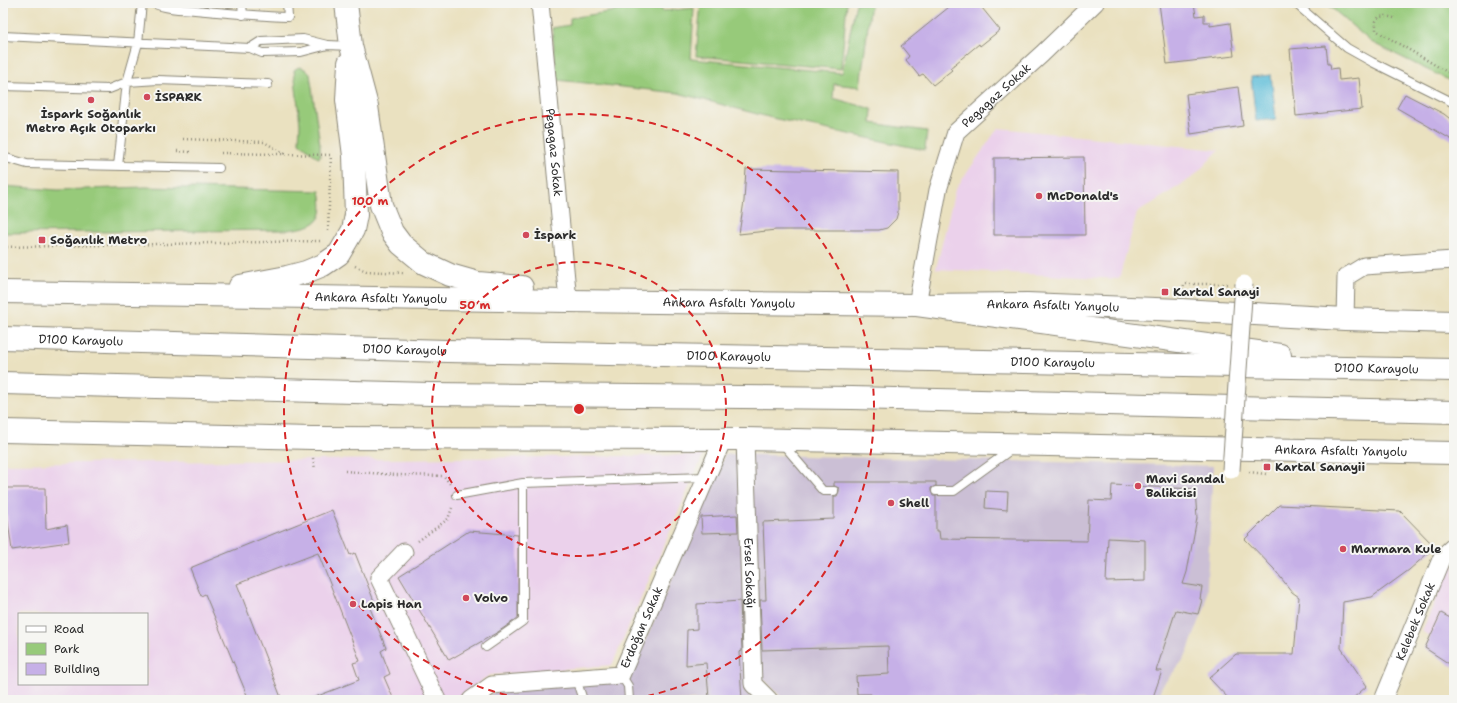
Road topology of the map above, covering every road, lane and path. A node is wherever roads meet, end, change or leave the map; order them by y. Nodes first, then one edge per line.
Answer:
1 (142, 3) edge
2 (153, 3) edge
3 (242, 3) edge
4 (287, 3) edge
5 (346, 3) edge
6 (540, 3) edge
7 (1095, 3) edge
8 (1295, 3) edge
9 (195, 7) edge
10 (243, 15) junction
11 (1394, 18) dead end
12 (3, 36) edge
13 (138, 43) junction
14 (328, 45) junction
15 (350, 46) junction
16 (250, 48) junction
17 (1454, 76) edge
18 (127, 82) junction
19 (268, 84) dead end
20 (3, 86) edge
21 (1454, 103) edge
22 (183, 139) dead end
23 (259, 155) dead end
24 (286, 155) junction
25 (331, 155) junction
26 (354, 156) junction
27 (3, 157) edge
28 (118, 166) junction
29 (219, 168) dead end
30 (328, 234) dead end
31 (3, 247) edge
32 (332, 247) junction
33 (1454, 260) edge
34 (424, 263) junction
35 (1184, 284) dead end
36 (1244, 284) joint
37 (3, 292) edge
38 (195, 294) junction
39 (568, 301) junction
40 (917, 305) junction
41 (1345, 319) junction
42 (1454, 322) edge
43 (3, 338) edge
44 (1386, 369) junction
45 (1454, 370) edge
46 (3, 384) edge
47 (1454, 412) edge
48 (3, 431) edge
49 (745, 438) junction
50 (723, 439) junction
51 (779, 439) junction
52 (1018, 444) junction
53 (1454, 453) edge
54 (1231, 470) dead end
55 (345, 471) dead end
56 (706, 477) junction
57 (523, 483) junction
58 (834, 491) dead end
59 (936, 491) dead end
60 (457, 494) junction
61 (1454, 546) edge
62 (404, 552) joint
63 (486, 647) dead end
64 (621, 675) junction
65 (576, 679) junction
66 (437, 700) edge
67 (471, 700) edge
68 (583, 700) edge
69 (629, 700) edge
70 (769, 700) edge
71 (1383, 700) edge

1 - 13 lane
2 - 9 lane
3 - 10 lane
4 - 10 lane
5 - 15 main road
6 - 39 street, Pegagaz Sokak
7 - 40 street, Pegagaz Sokak
8 - 21 lane
9 - 10 lane
11 - 17 path
12 - 13 lane
13 - 16 lane
13 - 18 lane
14 - 15 lane
14 - 16 lane
14 - 16 lane
15 - 26 main road
15 - 34 main road
18 - 19 lane
18 - 20 lane
18 - 28 lane
22 - 24 path
23 - 24 path
24 - 25 path
25 - 26 path
25 - 30 path
26 - 32 main road
27 - 28 lane
28 - 29 lane
31 - 32 path
32 - 34 path
32 - 38 main road
33 - 41 street
34 - 39 main road
35 - 36 path
36 - 54 street, bridge
37 - 38 main road, Ankara Asfaltı Yanyolu
38 - 39 main road, Ankara Asfaltı Yanyolu
39 - 40 main road, Ankara Asfaltı Yanyolu
40 - 41 main road, Ankara Asfaltı Yanyolu
40 - 44 main road
41 - 42 main road, Ankara Asfaltı Yanyolu
43 - 44 main road, D100 Karayolu
44 - 45 main road, D100 Karayolu
46 - 47 main road
48 - 50 main road, Ankara Asfaltı Yanyolu
49 - 50 main road, Ankara Asfaltı Yanyolu
49 - 51 main road, Ankara Asfaltı Yanyolu
49 - 70 street, Ersel Sokağı
50 - 56 street, Erdoğan Sokak
51 - 52 main road, Ankara Asfaltı Yanyolu
51 - 58 lane
52 - 53 main road, Ankara Asfaltı Yanyolu
52 - 59 lane
55 - 60 path
56 - 57 lane
56 - 64 street, Erdoğan Sokak
57 - 60 lane
57 - 63 lane
60 - 62 path
61 - 71 street, Kelebek Sokak
62 - 66 street
64 - 65 street, Erdoğan Sokak
64 - 69 lane
65 - 67 street, Erdoğan Sokak
65 - 68 lane

